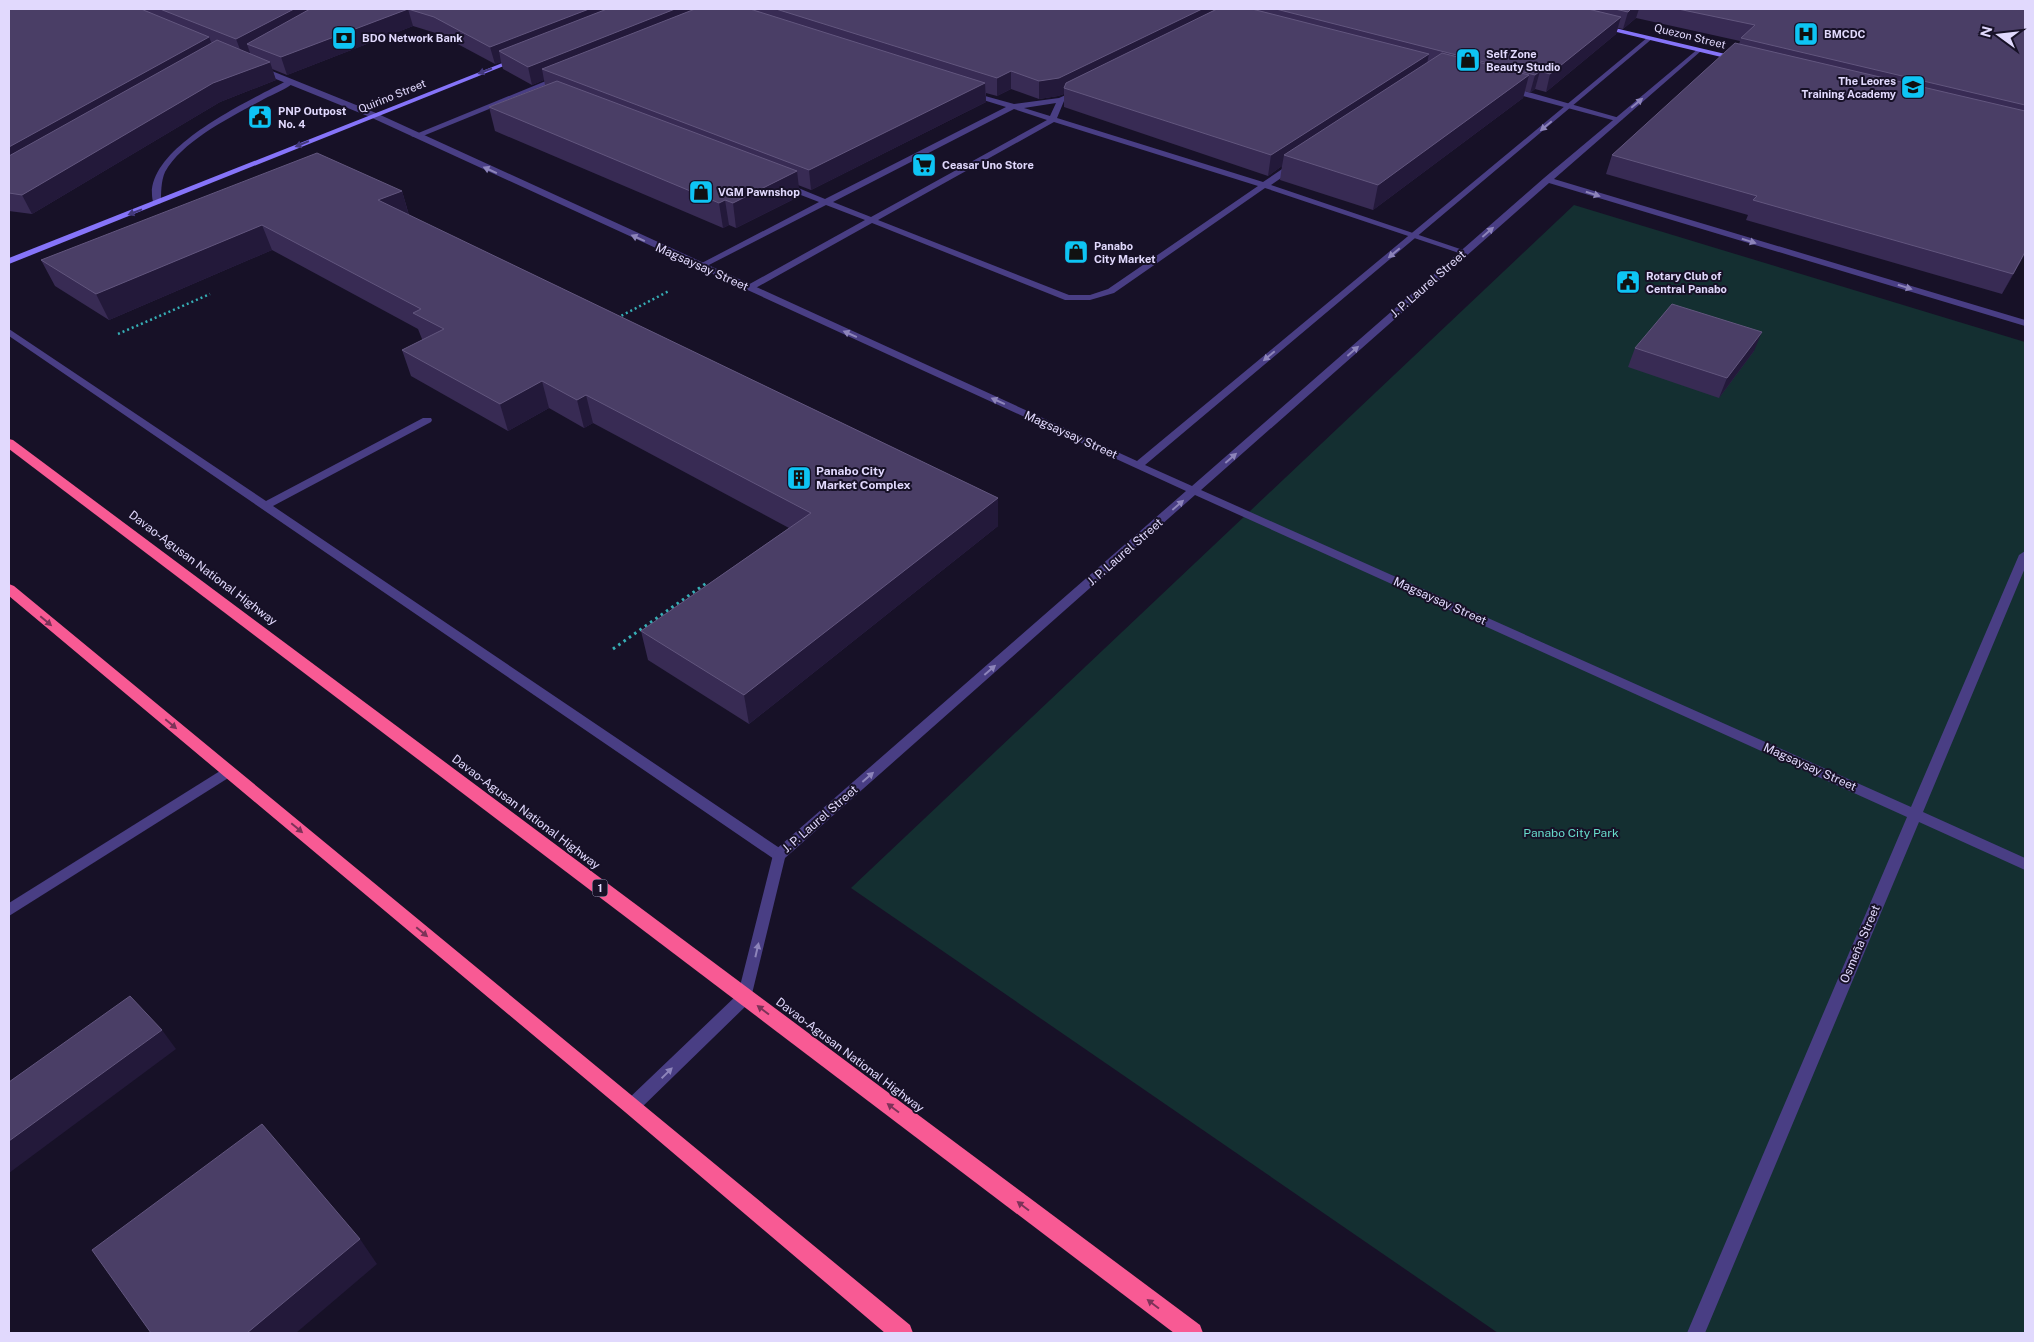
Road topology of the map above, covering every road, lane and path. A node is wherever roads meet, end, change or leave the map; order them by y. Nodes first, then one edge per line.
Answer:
1 (1592, 24) edge
2 (1650, 38) junction
3 (1700, 50) junction
4 (527, 55) edge
5 (1747, 62) edge
6 (251, 66) edge
7 (570, 74) edge
8 (291, 82) junction
9 (1087, 87) edge
10 (534, 88) junction
11 (1502, 88) edge
12 (543, 92) edge
13 (965, 92) edge
14 (1061, 100) junction
15 (1570, 105) junction
16 (1012, 107) junction
17 (373, 115) junction
18 (1619, 118) junction
19 (1052, 120) junction
20 (414, 136) junction
21 (1304, 158) edge
22 (772, 180) edge
23 (1547, 180) junction
24 (1263, 185) junction
25 (827, 202) junction
26 (157, 203) junction
27 (872, 219) junction
28 (1415, 236) junction
29 (1465, 252) junction
30 (9, 261) edge
31 (704, 268) junction
32 (749, 288) junction
33 (210, 294) dead end
34 (614, 320) edge
35 (2025, 323) edge
36 (9, 332) edge
37 (118, 334) dead end
38 (428, 420) dead end
39 (9, 443) edge
40 (1138, 465) junction
41 (1194, 491) junction
42 (265, 506) junction
43 (2025, 555) edge
44 (708, 582) edge
45 (9, 590) edge
46 (613, 648) dead end
47 (228, 771) junction
48 (1915, 814) junction
49 (779, 855) junction
50 (2025, 864) edge
51 (9, 910) edge
52 (746, 997) junction
53 (632, 1106) junction
54 (902, 1333) edge
55 (1192, 1333) edge
56 (1696, 1333) edge

1 - 2 street, Quezon Street
2 - 3 street, Quezon Street
2 - 15 street
3 - 5 street, Quezon Street
18 -> 3 street, J. P. Laurel Street
4 -> 17 street, Quirino Street
6 - 8 street, Magsaysay Street
7 - 10 street
8 - 17 street, Magsaysay Street
8 - 26 street
9 - 14 street
10 - 12 street
10 - 20 street
11 - 15 street
13 - 16 street
14 - 16 street
14 - 19 street
15 - 18 street
15 -> 28 street
16 - 19 street
16 - 25 street
17 - 20 street, Magsaysay Street
17 -> 26 street, Quirino Street
18 - 23 street, J. P. Laurel Street
19 - 24 street
19 - 27 street
31 -> 20 street, Magsaysay Street
21 - 24 street
22 - 25 street
29 -> 23 street, J. P. Laurel Street
23 -> 35 street
24 - 27 street
24 - 28 street
25 - 27 street
25 - 31 street
26 -> 30 street, Quirino Street
27 - 32 street
28 - 29 street
28 -> 40 street
41 -> 29 street, J. P. Laurel Street
31 - 32 street, Magsaysay Street
31 - 34 path
40 -> 32 street, Magsaysay Street
33 - 37 path
36 - 42 street
38 - 42 street
39 - 52 highway, Davao-Agusan National Highway / 1
40 - 41 street, Magsaysay Street
41 - 48 street, Magsaysay Street
49 -> 41 street, J. P. Laurel Street
42 - 49 street
43 - 48 street, Osmeña Street
44 - 46 path
45 -> 47 highway
47 - 51 street
47 -> 53 highway
48 - 50 street, Magsaysay Street
48 - 56 street, Osmeña Street
52 -> 49 street, J. P. Laurel Street
53 -> 52 street
55 -> 52 highway, Davao-Agusan National Highway / 1
53 - 54 highway

